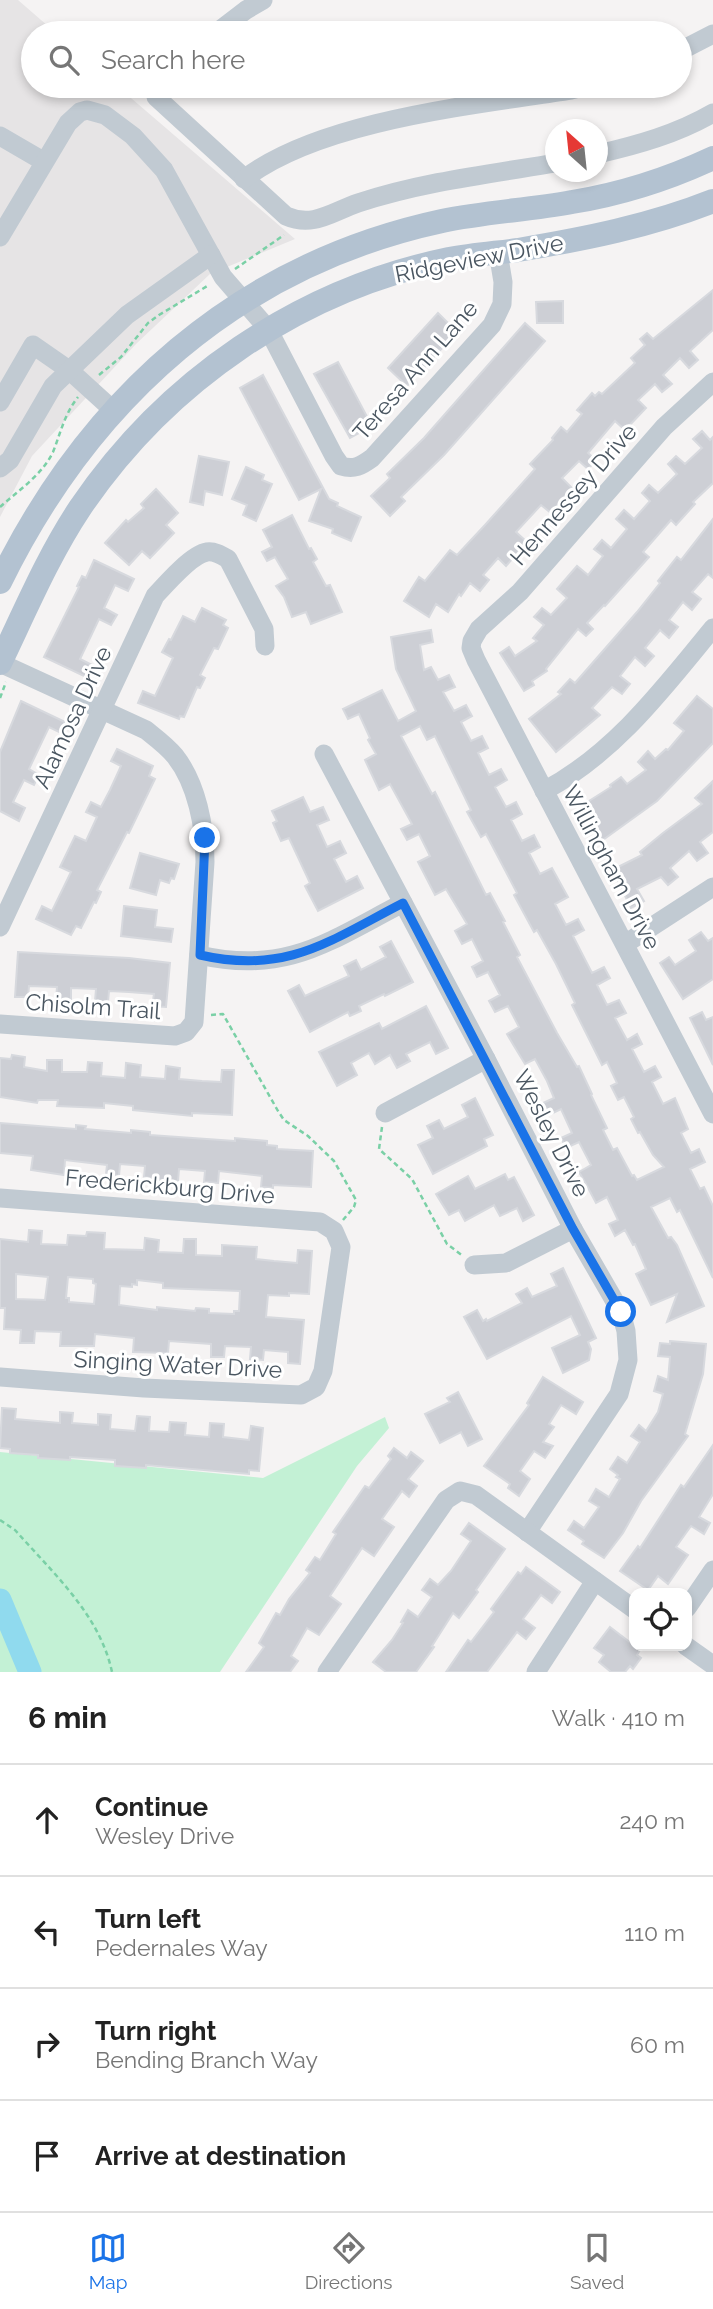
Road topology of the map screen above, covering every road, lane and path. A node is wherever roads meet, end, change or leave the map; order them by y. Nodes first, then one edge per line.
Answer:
1 (262, 0) edge
2 (232, 21) edge
3 (713, 34) edge
4 (692, 45) edge
5 (157, 98) edge
6 (524, 98) edge
7 (713, 113) edge
8 (0, 136) edge
9 (608, 152) edge
10 (713, 158) edge
11 (43, 161) junction
12 (545, 165) edge
13 (244, 180) junction
14 (713, 201) edge
15 (284, 235) dead end
16 (0, 237) edge
17 (498, 252) junction
18 (211, 255) junction
19 (233, 270) dead end
20 (212, 283) dead end
21 (243, 302) junction
22 (268, 329) junction
23 (69, 370) junction
24 (98, 377) dead end
25 (713, 382) edge
26 (82, 392) dead end
27 (0, 402) edge
28 (113, 410) junction
29 (0, 468) edge
30 (0, 507) edge
31 (0, 582) edge
32 (713, 628) edge
33 (472, 641) joint
34 (265, 646) dead end
35 (2, 668) edge
36 (0, 698) edge
37 (103, 711) junction
38 (324, 754) dead end
39 (544, 791) junction
40 (713, 887) edge
41 (403, 903) junction
42 (0, 927) edge
43 (625, 944) junction
44 (200, 955) junction
45 (194, 1018) junction
46 (0, 1024) edge
47 (486, 1059) junction
48 (710, 1101) edge
49 (385, 1113) joint
50 (0, 1198) edge
51 (340, 1229) junction
52 (573, 1229) junction
53 (474, 1265) joint
54 (0, 1377) edge
55 (0, 1520) edge
56 (527, 1532) junction
57 (713, 1570) edge
58 (595, 1581) junction
59 (692, 1601) edge
60 (629, 1605) edge
61 (692, 1650) edge
62 (713, 1665) edge
63 (112, 1672) edge
64 (327, 1672) edge
65 (536, 1672) edge

1 - 2 street
3 - 4 street
5 - 13 street
6 - 13 street
7 - 9 street
8 - 11 street
10 - 21 main road, Ridgeview Drive
11 - 16 street
11 - 18 street
12 - 13 street
14 - 17 main road, Ridgeview Drive
15 - 19 path
17 - 22 main road, Ridgeview Drive
17 - 22 street, Teresa Ann Lane
18 - 21 street
18 - 23 street
20 - 24 path
21 - 22 street
21 - 28 main road, Ridgeview Drive
22 - 35 main road, Ridgeview Drive
23 - 27 street
23 - 28 street
23 - 29 street
25 - 33 street, Hennessey Drive
26 - 30 path
28 - 31 main road, Ridgeview Drive
32 - 39 street
33 - 39 street, Willingham Drive
34 - 37 street, Alamosa Drive
35 - 36 path
35 - 37 street, Chisolm Trail
37 - 42 street, Alamosa Drive
37 - 44 street, Chisolm Trail
38 - 41 street, Wesley Drive
39 - 43 street, Willingham Drive
40 - 43 street
41 - 44 street
41 - 47 street, Wesley Drive
43 - 48 street, Willingham Drive
44 - 45 street, Chisolm Trail
45 - 46 street, Chisolm Trail
45 - 51 path
47 - 49 street
47 - 52 street, Wesley Drive
49 - 53 path
50 - 51 street, Frederickburg Drive
51 - 54 street, Singing Water Drive
52 - 53 street
52 - 56 street, Wesley Drive
55 - 63 path
56 - 58 street
56 - 64 street
57 - 59 street
58 - 60 street
58 - 65 street
61 - 62 street

